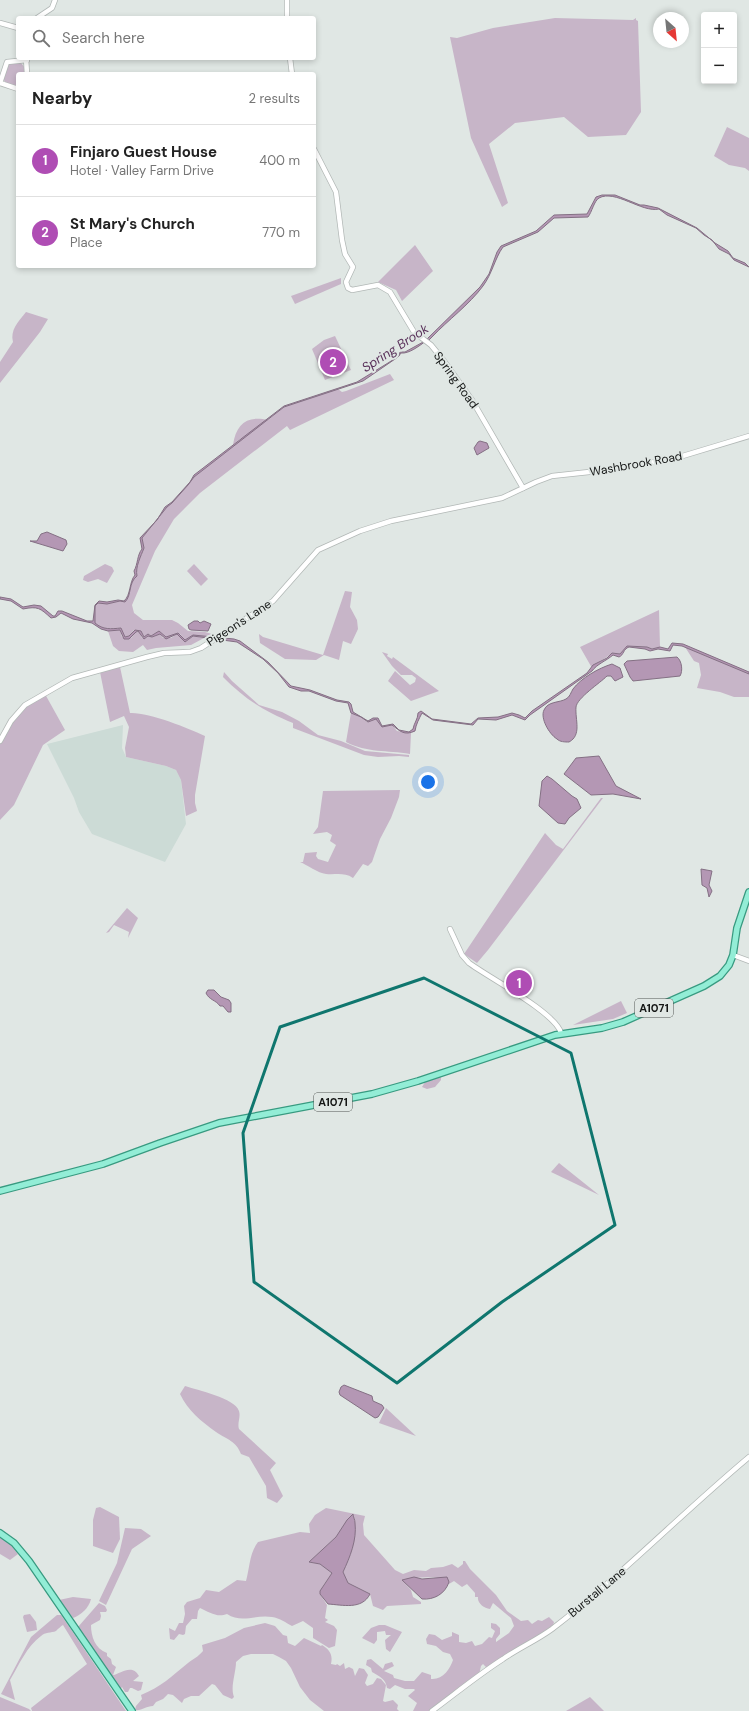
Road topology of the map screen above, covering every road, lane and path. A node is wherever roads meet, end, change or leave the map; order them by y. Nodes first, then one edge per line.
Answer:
1 (56, 0) edge
2 (287, 0) edge
3 (40, 16) edge
4 (287, 16) edge
5 (0, 23) edge
6 (16, 27) edge
7 (18, 60) edge
8 (27, 60) edge
9 (290, 60) edge
10 (27, 72) edge
11 (292, 72) edge
12 (0, 83) edge
13 (16, 87) edge
14 (316, 153) edge
15 (749, 436) edge
16 (523, 488) junction
17 (0, 740) edge
18 (749, 892) edge
19 (450, 929) dead end
20 (733, 955) junction
21 (749, 961) edge
22 (561, 1033) junction
23 (0, 1191) edge
24 (749, 1457) edge
25 (0, 1533) edge
26 (132, 1711) edge
27 (432, 1711) edge

1 - 3 street
2 - 4 street
5 - 6 street
7 - 12 street
8 - 10 street
9 - 11 street
12 - 13 street
14 - 16 street, Spring Road
15 - 16 street, Washbrook Road
16 - 17 street, Pigeon's Lane
18 - 20 main road, A1071
19 - 22 street
20 - 21 street
20 - 22 main road, A1071
22 - 23 main road, A1071
24 - 27 street, Burstall Lane
25 - 26 main road

